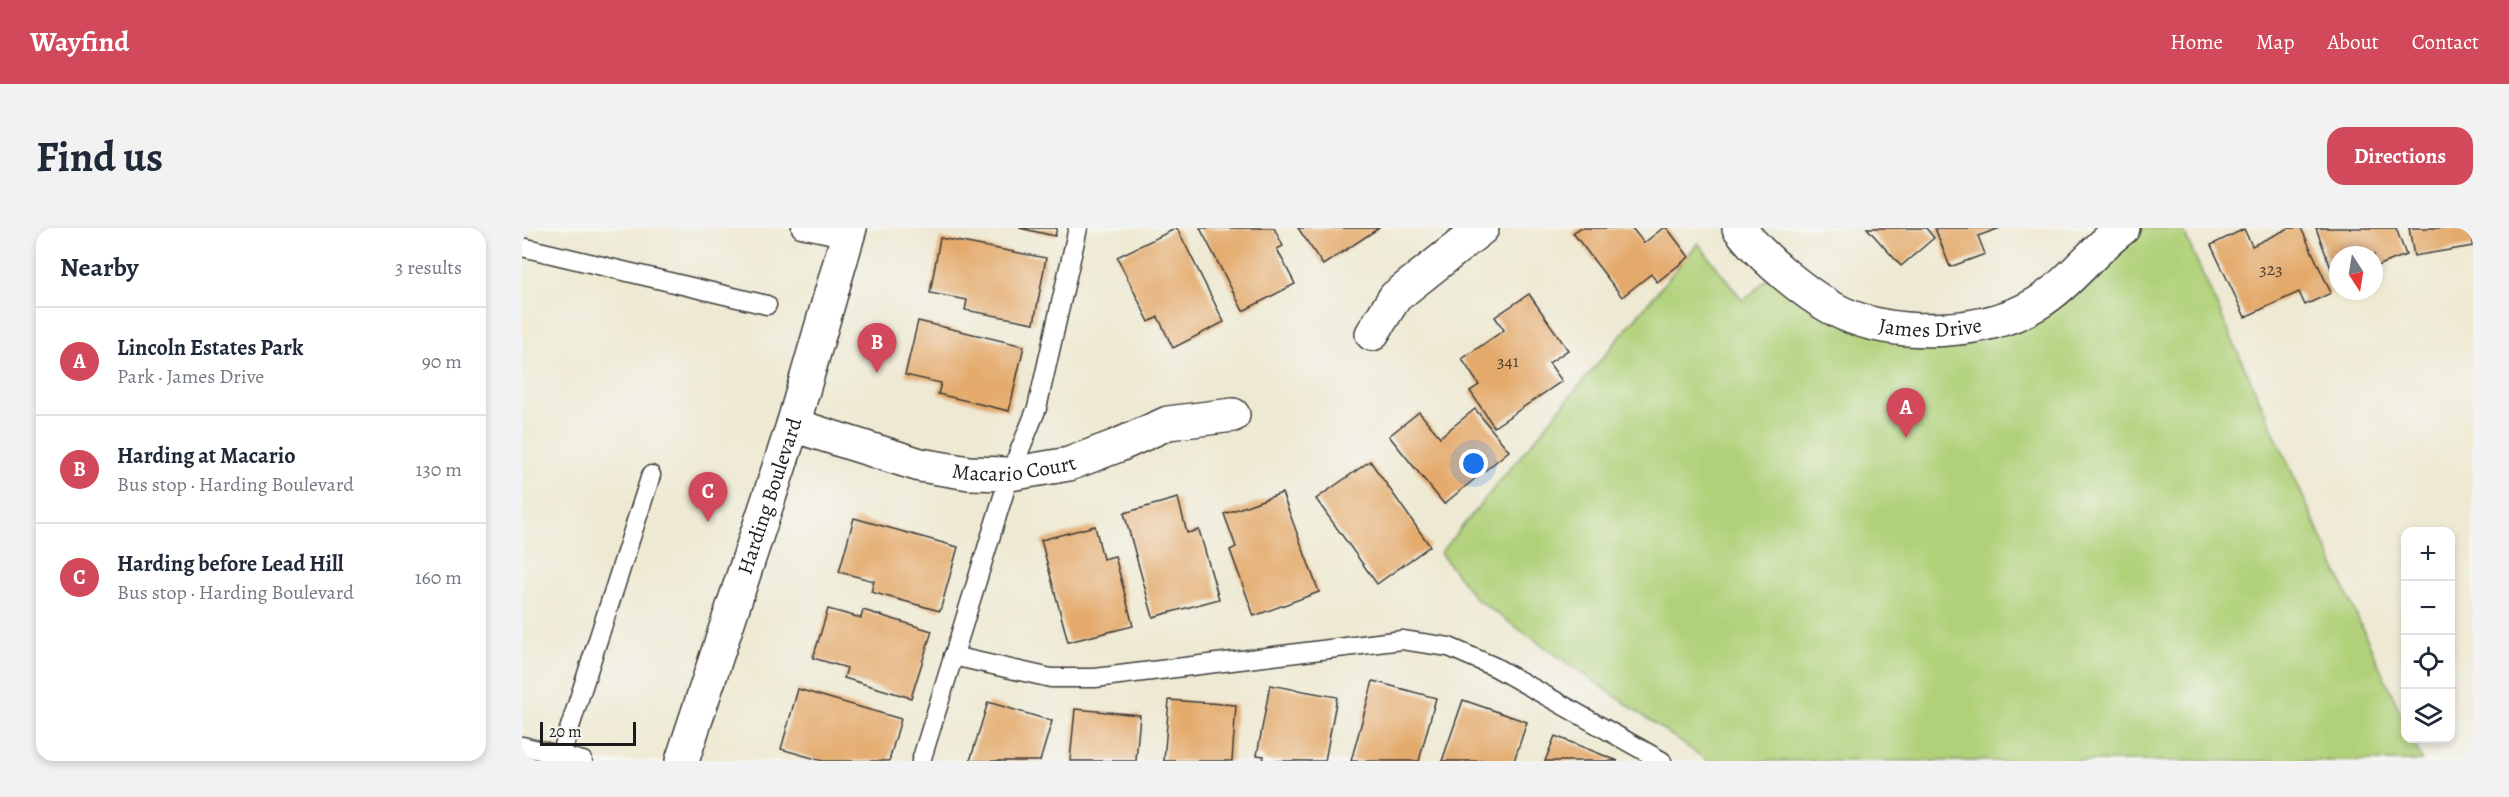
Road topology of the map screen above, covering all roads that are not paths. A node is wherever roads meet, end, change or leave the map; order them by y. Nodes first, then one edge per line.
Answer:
1 (801, 228) edge
2 (1078, 228) edge
3 (1482, 228) edge
4 (1739, 228) edge
5 (2123, 228) edge
6 (849, 233) edge
7 (522, 247) edge
8 (767, 305) dead end
9 (1372, 334) dead end
10 (1233, 415) dead end
11 (793, 425) junction
12 (651, 474) dead end
13 (1010, 474) junction
14 (953, 656) junction
15 (522, 746) edge
16 (560, 758) edge
17 (582, 761) edge
18 (682, 761) edge
19 (921, 761) edge
20 (1662, 761) edge

1 - 6 lane
2 - 13 lane
3 - 9 street
4 - 5 street, James Drive
6 - 11 street, Harding Boulevard
7 - 8 lane
10 - 13 street, Macario Court
11 - 13 street, Macario Court
11 - 18 street, Harding Boulevard
12 - 16 lane
13 - 14 lane
14 - 19 lane
14 - 20 lane
15 - 16 lane
16 - 17 lane

